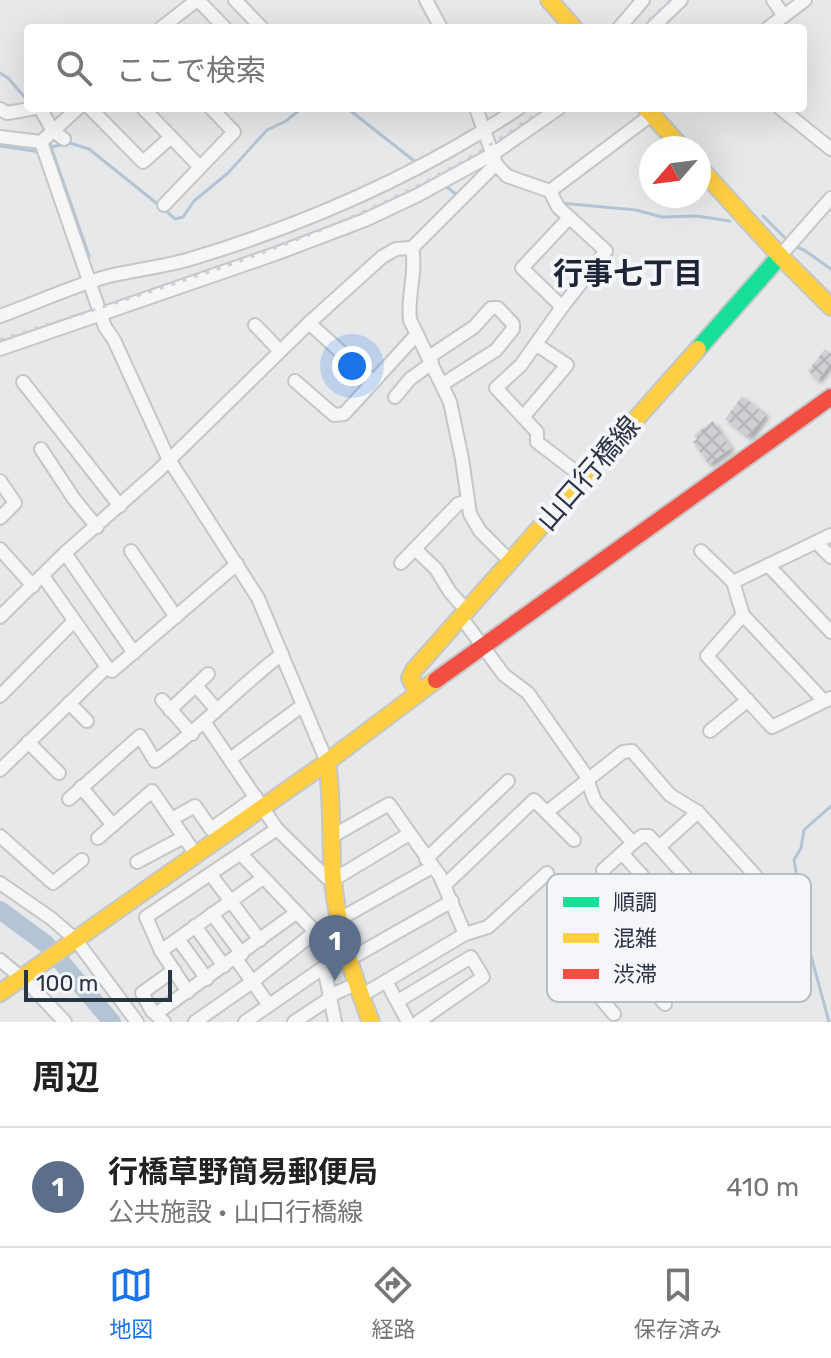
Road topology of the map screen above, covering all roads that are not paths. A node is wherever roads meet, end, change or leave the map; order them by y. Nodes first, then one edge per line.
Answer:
1 (198, 0) edge
2 (235, 0) edge
3 (426, 0) edge
4 (549, 0) edge
5 (643, 0) edge
6 (681, 0) edge
7 (773, 0) edge
8 (805, 0) edge
9 (784, 16) junction
10 (166, 24) edge
11 (221, 24) edge
12 (258, 24) edge
13 (439, 24) edge
14 (570, 24) edge
15 (622, 24) edge
16 (656, 24) edge
17 (773, 24) edge
18 (0, 109) edge
19 (24, 110) edge
20 (41, 112) edge
21 (74, 112) edge
22 (94, 112) edge
23 (147, 112) edge
24 (215, 112) edge
25 (477, 112) edge
26 (513, 112) edge
27 (554, 112) edge
28 (649, 112) edge
29 (654, 112) edge
30 (785, 112) edge
31 (53, 131) junction
32 (484, 132) junction
33 (673, 136) edge
34 (0, 137) edge
35 (171, 137) junction
36 (64, 139) dead end
37 (41, 142) junction
38 (831, 149) edge
39 (495, 159) junction
40 (199, 166) junction
41 (711, 180) edge
42 (550, 191) junction
43 (831, 198) edge
44 (164, 205) dead end
45 (569, 218) junction
46 (412, 248) junction
47 (780, 256) junction
48 (89, 284) junction
49 (562, 307) junction
50 (831, 307) edge
51 (100, 315) junction
52 (0, 316) edge
53 (309, 323) junction
54 (255, 325) dead end
55 (417, 334) junction
56 (537, 345) junction
57 (0, 349) edge
58 (280, 351) junction
59 (430, 360) junction
60 (295, 381) dead end
61 (373, 381) junction
62 (23, 382) dead end
63 (443, 384) junction
64 (395, 397) dead end
65 (831, 397) edge
66 (523, 417) junction
67 (41, 449) dead end
68 (168, 458) junction
69 (584, 478) junction
70 (0, 481) edge
71 (467, 501) junction
72 (120, 506) junction
73 (0, 518) edge
74 (97, 527) junction
75 (831, 535) edge
76 (816, 542) junction
77 (0, 549) edge
78 (416, 550) junction
79 (131, 551) dead end
80 (701, 551) dead end
81 (65, 553) junction
82 (831, 557) edge
83 (510, 561) junction
84 (401, 563) dead end
85 (237, 564) junction
86 (768, 565) junction
87 (43, 576) junction
88 (733, 582) junction
89 (33, 586) junction
90 (464, 614) junction
91 (743, 615) junction
92 (0, 617) edge
93 (176, 617) junction
94 (74, 621) junction
95 (831, 632) edge
96 (483, 647) junction
97 (134, 653) junction
98 (282, 654) junction
99 (112, 671) dead end
100 (208, 674) dead end
101 (197, 687) junction
102 (418, 693) junction
103 (0, 696) edge
104 (827, 699) edge
105 (748, 700) junction
106 (69, 703) junction
107 (303, 705) junction
108 (216, 709) junction
109 (87, 721) dead end
110 (205, 723) junction
111 (710, 731) dead end
112 (192, 734) junction
113 (28, 742) junction
114 (230, 759) junction
115 (327, 762) junction
116 (0, 770) edge
117 (59, 773) dead end
118 (588, 780) junction
119 (508, 781) dead end
120 (81, 787) junction
121 (69, 799) dead end
122 (259, 802) junction
123 (552, 808) dead end
124 (698, 812) junction
125 (172, 819) junction
126 (113, 825) junction
127 (277, 829) junction
128 (409, 834) junction
129 (0, 836) edge
130 (331, 837) junction
131 (98, 838) dead end
132 (574, 840) dead end
133 (633, 843) junction
134 (659, 847) junction
135 (622, 853) junction
136 (241, 854) junction
137 (82, 860) dead end
138 (137, 862) dead end
139 (429, 863) junction
140 (603, 870) dead end
141 (547, 873) dead end
142 (641, 874) edge
143 (683, 874) edge
144 (754, 874) edge
145 (211, 875) junction
146 (263, 878) junction
147 (333, 880) junction
148 (0, 883) edge
149 (445, 885) junction
150 (231, 900) junction
151 (452, 901) junction
152 (296, 913) junction
153 (212, 914) junction
154 (195, 926) junction
155 (340, 928) junction
156 (315, 932) junction
157 (465, 934) junction
158 (178, 939) junction
159 (260, 940) junction
160 (73, 942) junction
161 (161, 951) junction
162 (234, 959) junction
163 (0, 960) edge
164 (348, 960) junction
165 (174, 970) junction
166 (22, 976) junction
167 (207, 979) junction
168 (386, 981) junction
169 (252, 982) junction
170 (358, 990) junction
171 (188, 992) junction
172 (0, 993) edge
173 (329, 998) junction
174 (398, 1001) junction
175 (604, 1002) edge
176 (269, 1005) junction
177 (614, 1014) dead end
178 (161, 1018) edge
179 (65, 1022) edge
180 (137, 1022) edge
181 (195, 1022) edge
182 (245, 1022) edge
183 (294, 1022) edge
184 (335, 1022) edge
185 (371, 1022) edge
186 (408, 1022) edge
187 (418, 1022) edge

1 - 10 street
1 - 11 street
2 - 12 street
3 - 13 street
4 - 14 main road
5 - 15 street
6 - 16 street
7 - 9 street
8 - 9 street
9 - 17 street
18 - 19 street
20 - 31 street
21 - 31 street
22 - 35 street
23 - 35 street
24 - 40 street
25 - 32 street
26 - 32 street
27 - 39 street
28 - 42 street
29 - 33 main road
30 - 38 street
31 - 36 street
31 - 37 street
32 - 39 street
32 - 48 street
34 - 37 street
35 - 40 street
37 - 48 street
39 - 42 street
39 - 46 street
39 - 51 street
40 - 44 street
41 - 47 main road
42 - 45 street
43 - 47 street
45 - 49 street
45 - 49 street
46 - 53 street
46 - 55 street
47 - 50 main road
47 - 69 main road, 山口行橋線
48 - 51 street
48 - 52 street
49 - 56 street
51 - 57 street
51 - 68 street
53 - 58 street
53 - 61 street
54 - 58 street
55 - 59 street
55 - 61 street
56 - 66 street
56 - 66 street
58 - 68 street
59 - 63 street
59 - 63 street
59 - 64 street
60 - 61 street
62 - 72 street
63 - 71 street
65 - 96 main road
66 - 69 street
67 - 74 street
68 - 72 street
68 - 85 street
69 - 83 main road, 山口行橋線
70 - 73 street
71 - 78 street
71 - 83 street
72 - 74 street
74 - 81 street
75 - 76 street
76 - 82 street
76 - 86 street
77 - 89 street
78 - 84 street
78 - 90 street
79 - 93 street
80 - 88 street
81 - 87 street
81 - 97 street
83 - 90 main road, 山口行橋線
85 - 93 street
85 - 98 street
86 - 88 street
86 - 95 street
87 - 89 street
87 - 94 street
88 - 91 street
89 - 92 street
90 - 96 street
90 - 102 main road, 山口行橋線
91 - 104 street
91 - 105 street
93 - 97 street
94 - 103 street
94 - 106 street
96 - 102 main road
96 - 118 street
97 - 99 street
98 - 107 street
98 - 108 street
100 - 101 street
101 - 108 street
101 - 112 street
102 - 115 main road
104 - 105 street
105 - 111 street
106 - 109 street
106 - 113 street
107 - 114 street
107 - 115 street
108 - 110 street
110 - 112 street
110 - 114 street
112 - 120 street
113 - 116 street
113 - 117 street
114 - 122 street
115 - 122 main road
115 - 130 main road
118 - 123 street
118 - 124 street
118 - 133 street
119 - 139 street
120 - 121 street
120 - 126 street
122 - 125 street
122 - 127 street
122 - 160 main road
124 - 134 street
124 - 144 street
125 - 126 street
125 - 138 street
126 - 131 street
127 - 136 street
127 - 147 street
128 - 130 street
128 - 139 street
128 - 147 street
129 - 137 street
130 - 147 main road
132 - 149 street
133 - 134 street
133 - 135 street
134 - 143 street
135 - 140 street
135 - 142 street
136 - 145 street
136 - 146 street
139 - 149 street
139 - 155 street
141 - 157 street
145 - 150 street
145 - 161 street
146 - 150 street
146 - 152 street
147 - 155 main road
148 - 160 street
149 - 151 street
150 - 153 street
150 - 159 street
151 - 157 street
151 - 164 street
152 - 156 street
152 - 159 street
153 - 154 street
153 - 162 street
154 - 158 street
154 - 162 street
155 - 156 street
155 - 164 main road
156 - 169 street
157 - 168 street
158 - 161 street
158 - 167 street
159 - 162 street
160 - 166 main road
160 - 180 street
161 - 165 street
162 - 167 street
162 - 169 street
163 - 166 street
164 - 170 main road
165 - 171 street
165 - 178 street
166 - 172 main road
166 - 179 street
167 - 171 street
168 - 170 street
168 - 174 street
169 - 176 street
169 - 181 street
170 - 173 street
170 - 185 main road
171 - 178 street
173 - 176 street
173 - 183 street
173 - 184 street
174 - 186 street
174 - 187 street
175 - 177 street
176 - 182 street

